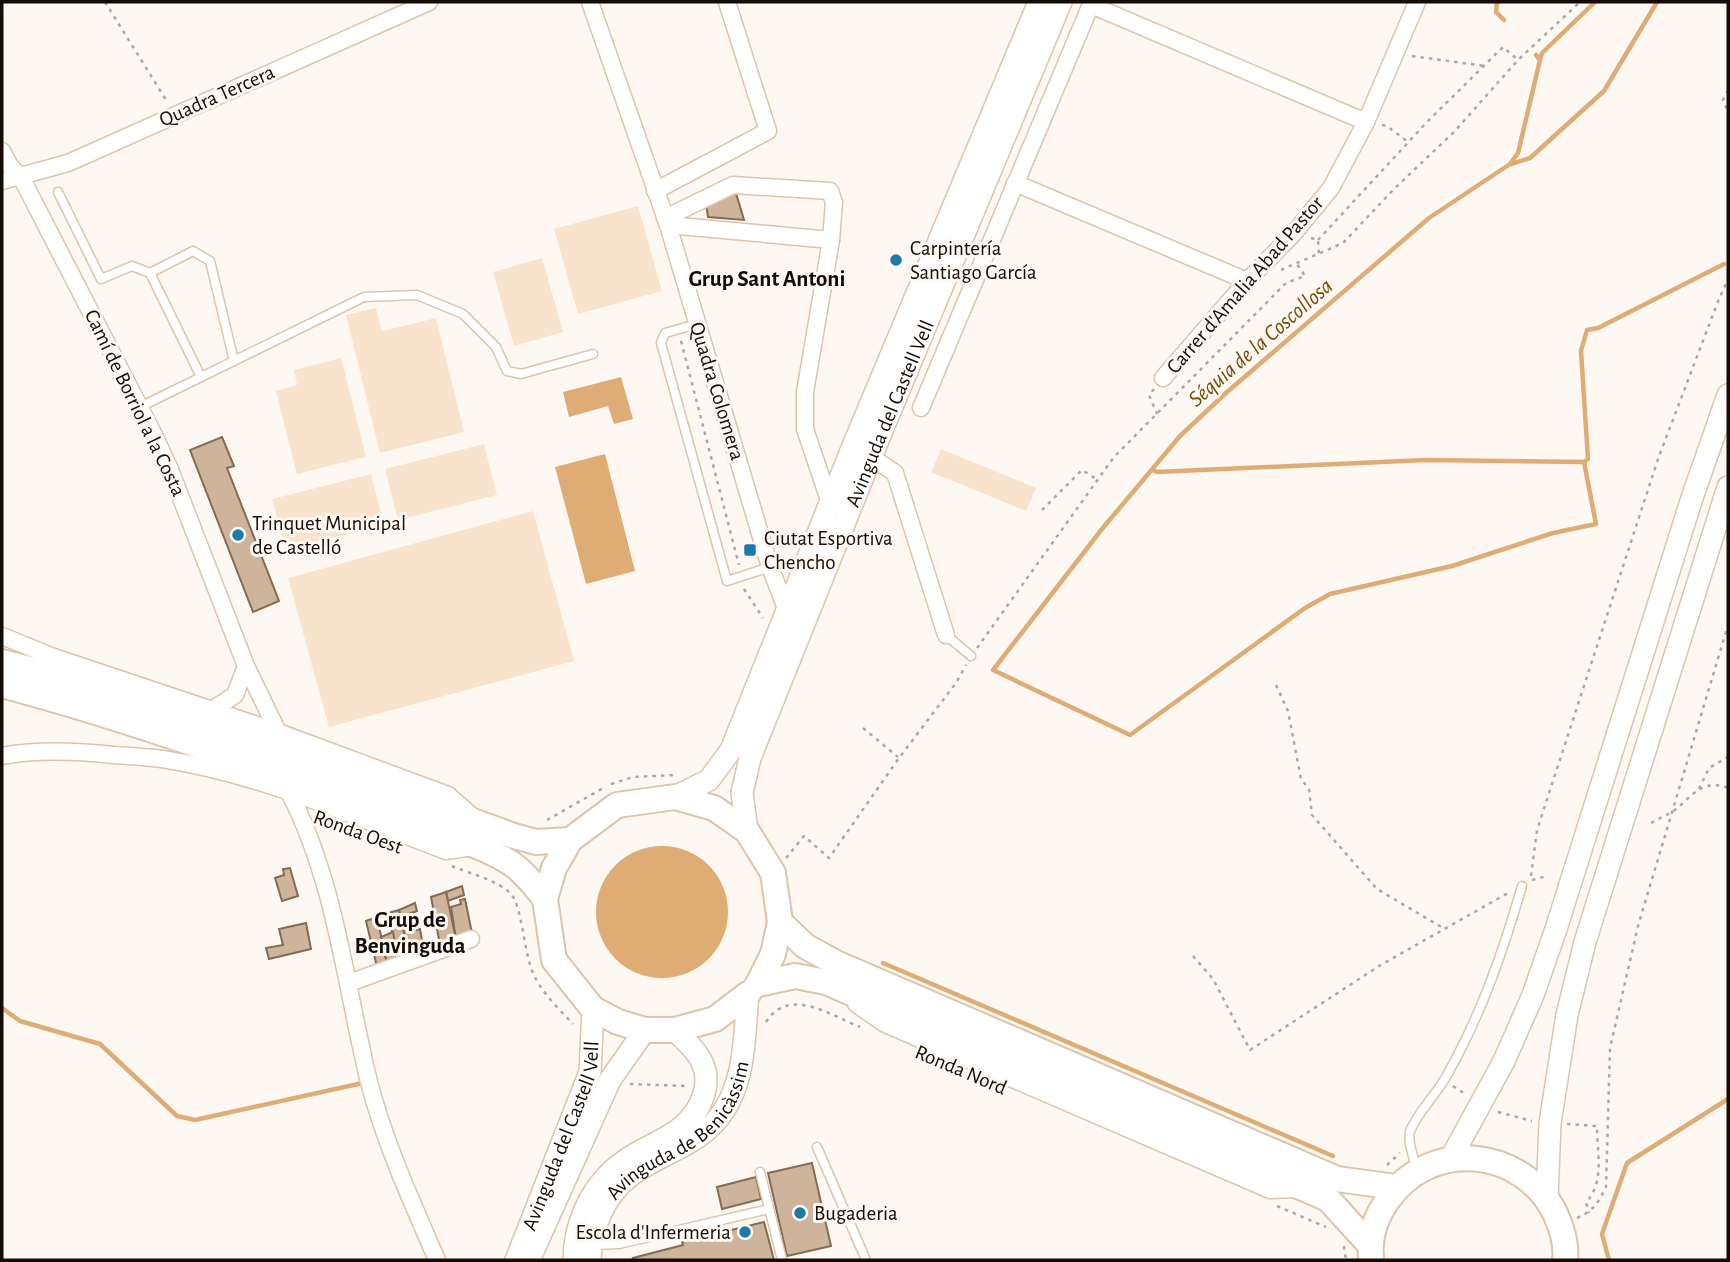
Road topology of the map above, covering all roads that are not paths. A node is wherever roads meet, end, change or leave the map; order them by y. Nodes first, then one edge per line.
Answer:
1 (429, 2) edge
2 (727, 2) edge
3 (1039, 2) edge
4 (1061, 2) edge
5 (1417, 2) edge
6 (1091, 3) edge
7 (589, 5) edge
8 (1366, 122) junction
9 (2, 151) edge
10 (21, 177) junction
11 (2, 181) edge
12 (1016, 183) junction
13 (656, 191) junction
14 (58, 192) dead end
15 (666, 221) junction
16 (831, 240) junction
17 (150, 273) junction
18 (1247, 281) junction
19 (695, 325) junction
20 (917, 346) junction
21 (593, 354) dead end
22 (942, 357) junction
23 (234, 360) junction
24 (201, 377) junction
25 (1163, 378) road end
26 (1728, 395) edge
27 (140, 407) junction
28 (921, 408) dead end
29 (871, 457) junction
30 (1728, 487) edge
31 (830, 503) junction
32 (770, 567) junction
33 (787, 611) junction
34 (946, 635) joint
35 (2, 636) edge
36 (971, 656) road end
37 (2, 662) edge
38 (246, 666) junction
39 (2, 685) edge
40 (212, 710) junction
41 (278, 732) junction
42 (2, 756) edge
43 (680, 786) junction
44 (289, 792) junction
45 (323, 804) junction
46 (307, 825) junction
47 (747, 831) junction
48 (480, 836) junction
49 (570, 841) junction
50 (1522, 886) road end
51 (545, 899) junction
52 (780, 922) junction
53 (471, 939) dead end
54 (349, 983) junction
55 (753, 989) junction
56 (593, 1009) junction
57 (645, 1030) junction
58 (675, 1030) junction
59 (817, 1147) dead end
60 (1451, 1158) junction
61 (1417, 1171) junction
62 (760, 1172) dead end
63 (1391, 1176) junction
64 (1547, 1198) junction
65 (769, 1209) junction
66 (590, 1253) edge
67 (1371, 1253) edge
68 (1568, 1258) edge
69 (438, 1260) edge
70 (516, 1260) edge
71 (529, 1260) edge
72 (574, 1260) edge
73 (782, 1260) edge
74 (866, 1260) edge

1 - 10 street, Quadra Tercera
2 - 13 street
3 - 31 main road, Avinguda del Castell Vell
4 - 20 main road, Avinguda del Castell Vell
5 - 8 street, Carrer d'Amalia Abad Pastor
6 - 8 street
6 - 12 street, Avinguda del Castell Vell
7 - 13 street, Quadra Colomera
8 - 18 street, Carrer d'Amalia Abad Pastor
9 - 10 street, Camí de Borriol a la Costa
10 - 11 street, Quadra Tercera
10 - 27 street, Camí de Borriol a la Costa
12 - 18 street
12 - 22 street, Avinguda del Castell Vell
13 - 15 street, Quadra Colomera
14 - 17 lane
15 - 16 street
15 - 16 street
15 - 19 street, Quadra Colomera
16 - 31 street
17 - 23 lane
17 - 24 lane
18 - 25 street, Carrer d'Amalia Abad Pastor
19 - 32 street, Quadra Colomera
19 - 32 lane
20 - 22 street
20 - 29 main road, Avinguda del Castell Vell
21 - 23 lane
22 - 28 street, Avinguda del Castell Vell
23 - 24 lane
24 - 27 lane
26 - 60 main road
27 - 38 street, Camí de Borriol a la Costa
29 - 34 street
29 - 47 main road, Avinguda del Castell Vell
30 - 64 main road
31 - 33 main road, Avinguda del Castell Vell
32 - 33 street, Quadra Colomera
33 - 43 main road, Avinguda del Castell Vell
34 - 36 lane
35 - 40 street, Ronda Oest
37 - 48 main road, Ronda Oest
38 - 40 street
38 - 41 street, Camí de Borriol a la Costa
39 - 48 main road, Ronda Oest
40 - 41 street, Ronda Oest
41 - 48 street, Ronda Oest
42 - 44 street, Ronda Oest
43 - 47 main road
43 - 49 main road
44 - 45 street, Ronda Oest
44 - 46 street
45 - 46 street
45 - 48 street, Ronda Oest
46 - 54 street
47 - 52 main road
48 - 49 main road, Ronda Oest
48 - 51 main road, Ronda Oest
49 - 51 main road
50 - 61 lane
51 - 56 main road
52 - 55 main road
52 - 63 main road
53 - 54 street
54 - 69 street
55 - 58 main road
55 - 66 main road, Avinguda de Benicàssim
55 - 67 main road, Ronda Nord
56 - 57 main road
56 - 70 main road, Avinguda del Castell Vell
57 - 58 main road
57 - 71 main road, Avinguda del Castell Vell
58 - 72 main road, Avinguda de Benicàssim
59 - 74 lane
60 - 61 main road
60 - 64 main road
61 - 63 main road
62 - 65 lane
63 - 67 main road
64 - 68 main road
65 - 66 lane
65 - 73 lane

